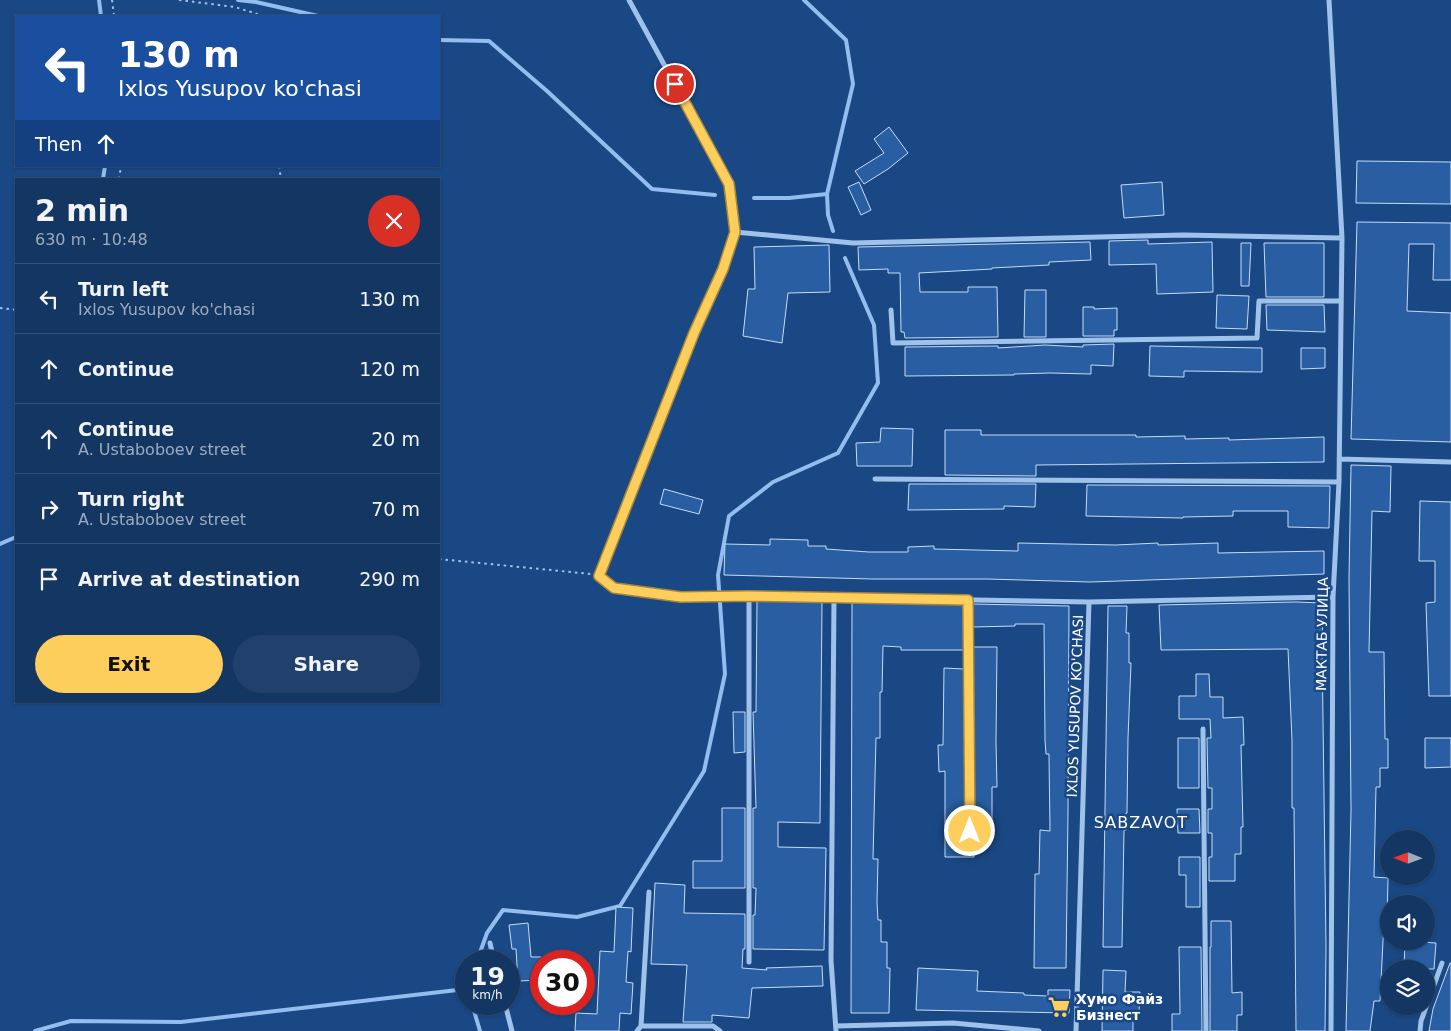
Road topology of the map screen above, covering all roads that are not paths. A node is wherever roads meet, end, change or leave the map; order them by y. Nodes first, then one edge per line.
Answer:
1 (629, 0) edge
2 (1329, 0) edge
3 (735, 232) junction
4 (1342, 238) junction
5 (1341, 301) junction
6 (891, 310) dead end
7 (1339, 459) junction
8 (1451, 462) edge
9 (875, 479) dead end
10 (1339, 482) junction
11 (749, 596) junction
12 (1333, 597) junction
13 (834, 598) junction
14 (968, 600) junction
15 (1089, 602) junction
16 (1203, 729) dead end
17 (970, 831) dead end
18 (649, 892) dead end
19 (490, 943) dead end
20 (492, 950) edge
21 (749, 962) dead end
22 (1442, 963) dead end
23 (508, 1015) edge
24 (953, 1023) junction
25 (639, 1028) edge
26 (836, 1029) edge
27 (512, 1031) edge
28 (720, 1031) edge
29 (953, 1031) edge
30 (1039, 1031) edge
31 (1076, 1031) edge
32 (1206, 1031) edge
33 (1331, 1031) edge
34 (1420, 1031) edge

1 - 3 street
2 - 4 street, МАКТАБ УЛИЦА
3 - 4 street
3 - 11 street, IXLOS YUSUPOV KO'CHASI
4 - 5 street, МАКТАБ УЛИЦА
5 - 6 street
5 - 7 street, МАКТАБ УЛИЦА
7 - 8 street
7 - 10 street, МАКТАБ УЛИЦА
9 - 10 street
10 - 12 street, МАКТАБ УЛИЦА
11 - 13 street, IXLOS YUSUPOV KO'CHASI
11 - 21 street
12 - 15 street
12 - 33 street, МАКТАБ УЛИЦА
13 - 14 street, IXLOS YUSUPOV KO'CHASI
13 - 26 street
14 - 15 street, IXLOS YUSUPOV KO'CHASI
14 - 17 street
15 - 31 street, IXLOS YUSUPOV KO'CHASI
16 - 32 street
18 - 25 street
19 - 20 street
22 - 34 street
23 - 27 street
24 - 26 street
24 - 29 street
24 - 30 street
25 - 28 street

